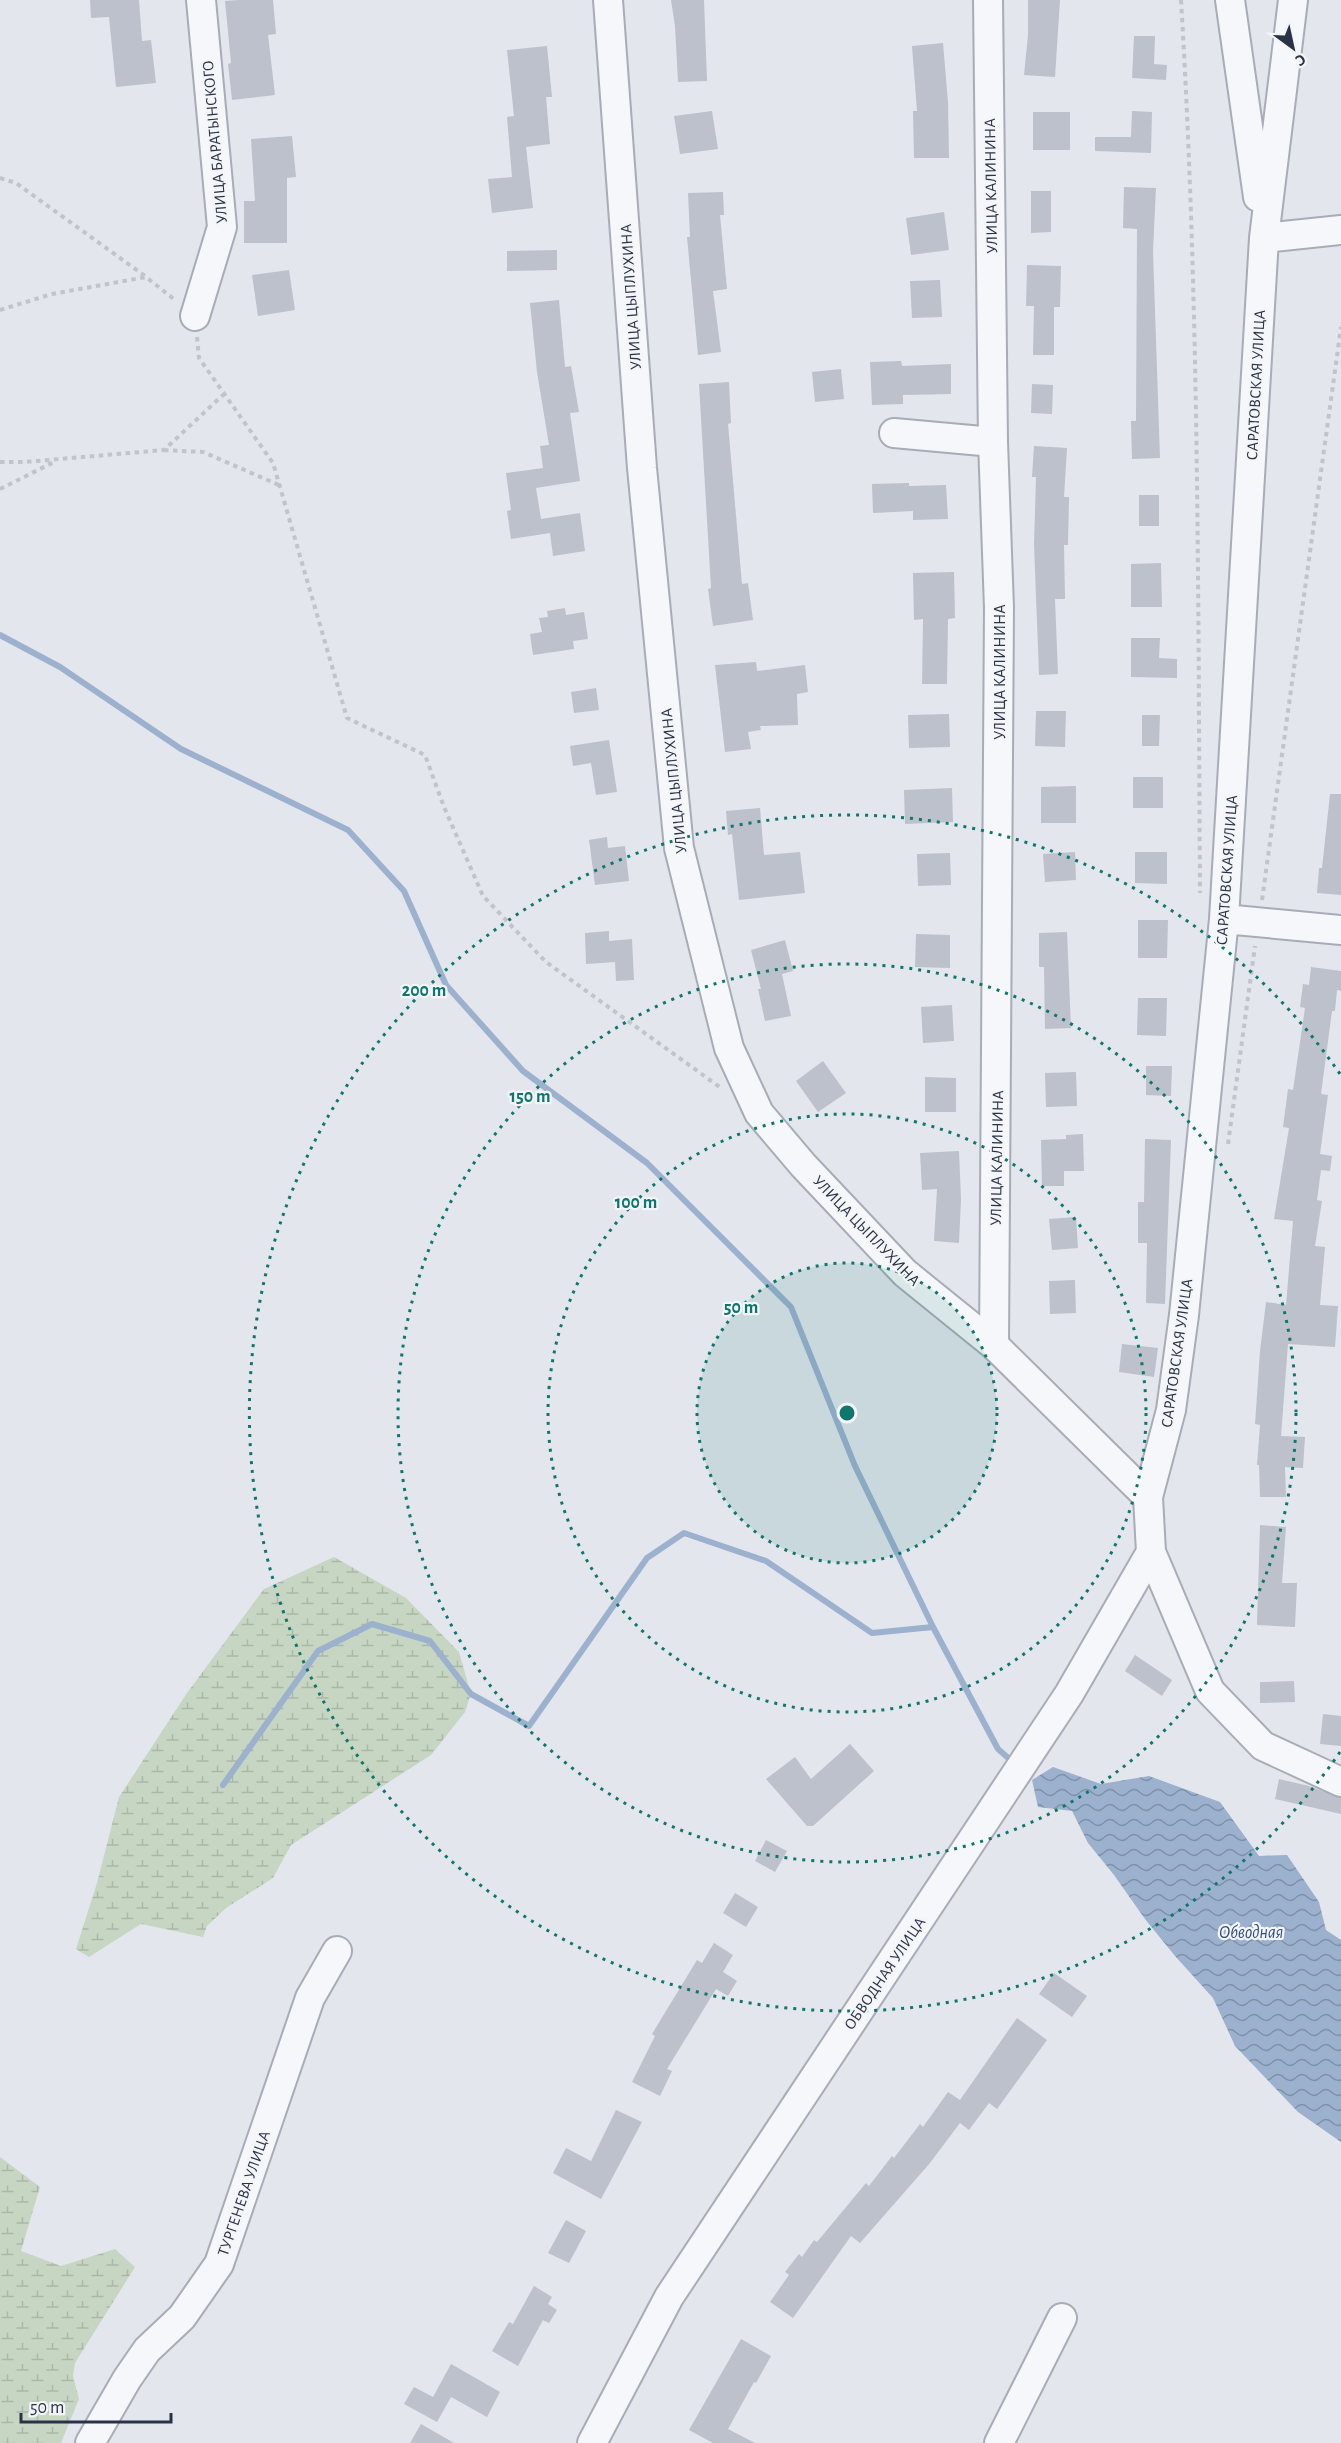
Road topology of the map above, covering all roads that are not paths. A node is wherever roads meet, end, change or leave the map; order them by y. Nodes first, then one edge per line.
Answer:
1 (201, 0) edge
2 (608, 0) edge
3 (988, 0) edge
4 (1230, 0) edge
5 (1293, 0) edge
6 (1341, 230) edge
7 (1264, 238) junction
8 (195, 316) road end
9 (894, 433) dead end
10 (993, 442) junction
11 (1224, 919) junction
12 (1341, 930) edge
13 (994, 1345) junction
14 (1148, 1497) junction
15 (1151, 1552) junction
16 (1341, 1782) edge
17 (336, 1951) dead end
18 (1062, 2318) dead end
19 (90, 2443) edge
20 (592, 2443) edge
21 (999, 2443) edge

1 - 8 street, УЛИЦА БАРАТЫНСКОГО
2 - 13 street, УЛИЦА ЦЫПЛУХИНА
3 - 10 street, УЛИЦА КАЛИНИНА
4 - 7 street, САРАТОВСКАЯ УЛИЦА
5 - 7 street, САРАТОВСКАЯ УЛИЦА
6 - 7 street
7 - 11 street, САРАТОВСКАЯ УЛИЦА
9 - 10 street
10 - 13 street, УЛИЦА КАЛИНИНА
11 - 12 street
11 - 14 street, САРАТОВСКАЯ УЛИЦА
13 - 14 street, УЛИЦА ЦЫПЛУХИНА
14 - 15 street
15 - 16 street
15 - 20 street, ОБВОДНАЯ УЛИЦА
17 - 19 street, ТУРГЕНЕВА УЛИЦА
18 - 21 street

